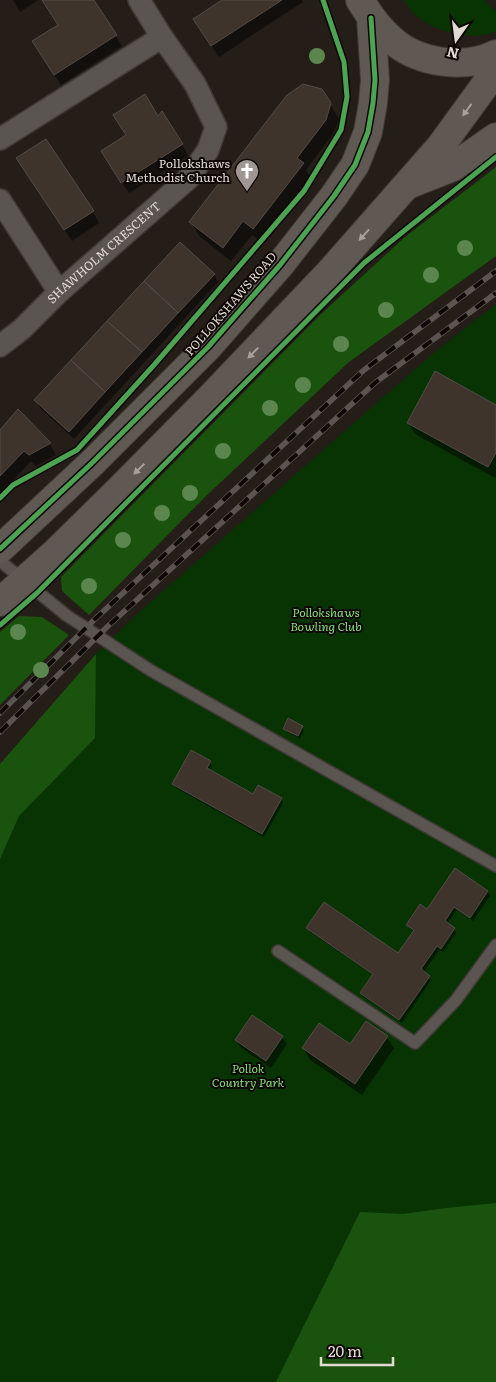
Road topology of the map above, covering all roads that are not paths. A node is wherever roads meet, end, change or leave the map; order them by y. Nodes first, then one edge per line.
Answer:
1 (139, 0) edge
2 (366, 9) edge
3 (162, 37) junction
4 (496, 54) edge
5 (496, 70) edge
6 (496, 137) edge
7 (0, 139) edge
8 (409, 184) junction
9 (0, 200) edge
10 (60, 292) junction
11 (0, 346) edge
12 (0, 549) edge
13 (0, 561) edge
14 (23, 581) junction
15 (0, 602) edge
16 (496, 866) edge
17 (496, 945) edge
18 (278, 951) dead end

1 - 3 street, SHAWHOLM CRESCENT
2 - 4 main road
2 - 12 main road, POLLOKSHAWS ROAD
3 - 7 street
3 - 10 street, SHAWHOLM CRESCENT
5 -> 8 main road
6 - 8 main road
8 -> 14 main road
9 - 10 street
10 - 11 street, SHAWHOLM CRESCENT
13 - 14 lane
14 - 15 main road
14 - 16 lane
17 - 18 lane

